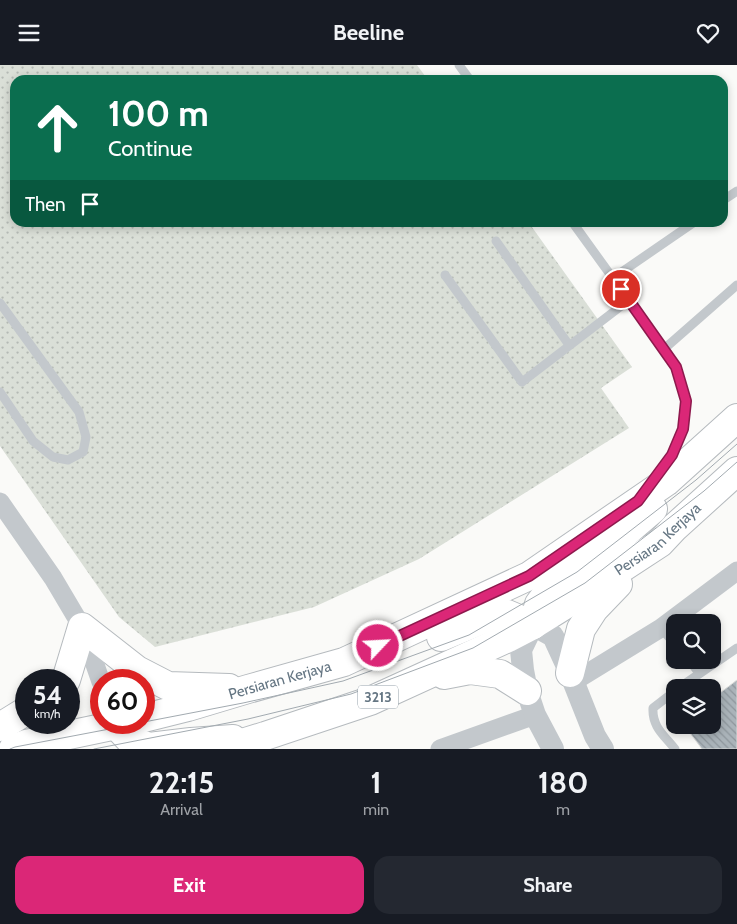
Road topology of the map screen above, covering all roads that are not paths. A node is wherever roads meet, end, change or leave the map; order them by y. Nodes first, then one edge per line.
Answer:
1 (576, 227) edge
2 (687, 227) edge
3 (496, 241) dead end
4 (445, 275) dead end
5 (613, 278) junction
6 (737, 285) edge
7 (629, 300) junction
8 (0, 303) edge
9 (569, 345) junction
10 (664, 349) junction
11 (0, 392) edge
12 (737, 418) edge
13 (737, 431) edge
14 (737, 471) edge
15 (638, 501) junction
16 (0, 502) edge
17 (660, 543) junction
18 (737, 571) edge
19 (533, 625) junction
20 (82, 627) junction
21 (661, 628) junction
22 (666, 634) edge
23 (737, 648) edge
24 (69, 669) edge
25 (97, 669) edge
26 (696, 669) edge
27 (699, 673) junction
28 (572, 677) junction
29 (691, 679) edge
30 (409, 683) junction
31 (248, 689) junction
32 (666, 698) edge
33 (531, 703) junction
34 (188, 707) junction
35 (155, 715) edge
36 (15, 718) edge
37 (0, 727) edge
38 (90, 730) edge
39 (111, 734) edge
40 (126, 734) edge
41 (265, 736) junction
42 (13, 749) edge
43 (101, 749) edge
44 (214, 749) edge
45 (440, 749) edge
46 (553, 749) edge
47 (603, 749) edge
48 (675, 749) edge

1 - 5 lane
2 - 5 lane
3 - 9 lane
4 - 9 lane
5 - 7 lane
6 - 10 lane
7 - 9 lane
7 - 10 lane
8 - 11 lane
10 - 15 lane
12 - 15 main road, Persiaran Kerjaya
13 - 19 main road
14 - 17 main road, Persiaran Kerjaya / 3213
15 - 31 main road, Persiaran Kerjaya
16 - 20 street
17 - 19 main road, Persiaran Kerjaya / 3213
17 - 28 main road
18 - 21 street
19 - 28 street
19 - 30 main road, Persiaran Kerjaya / 3213
19 - 33 street
19 - 34 main road
20 - 24 main road
20 - 25 street
20 - 31 main road
21 - 22 lane
21 - 28 street
23 - 27 lane
26 - 27 lane
27 - 29 lane
28 - 47 street
30 - 33 main road
30 - 41 main road, Persiaran Kerjaya / 3213
31 - 34 main road, Persiaran Kerjaya
32 - 48 lane
33 - 45 street
33 - 46 street
34 - 35 main road, Persiaran Kerjaya
36 - 37 main road
38 - 42 main road
39 - 43 main road
40 - 41 main road
41 - 44 main road, Persiaran Kerjaya / 3213

